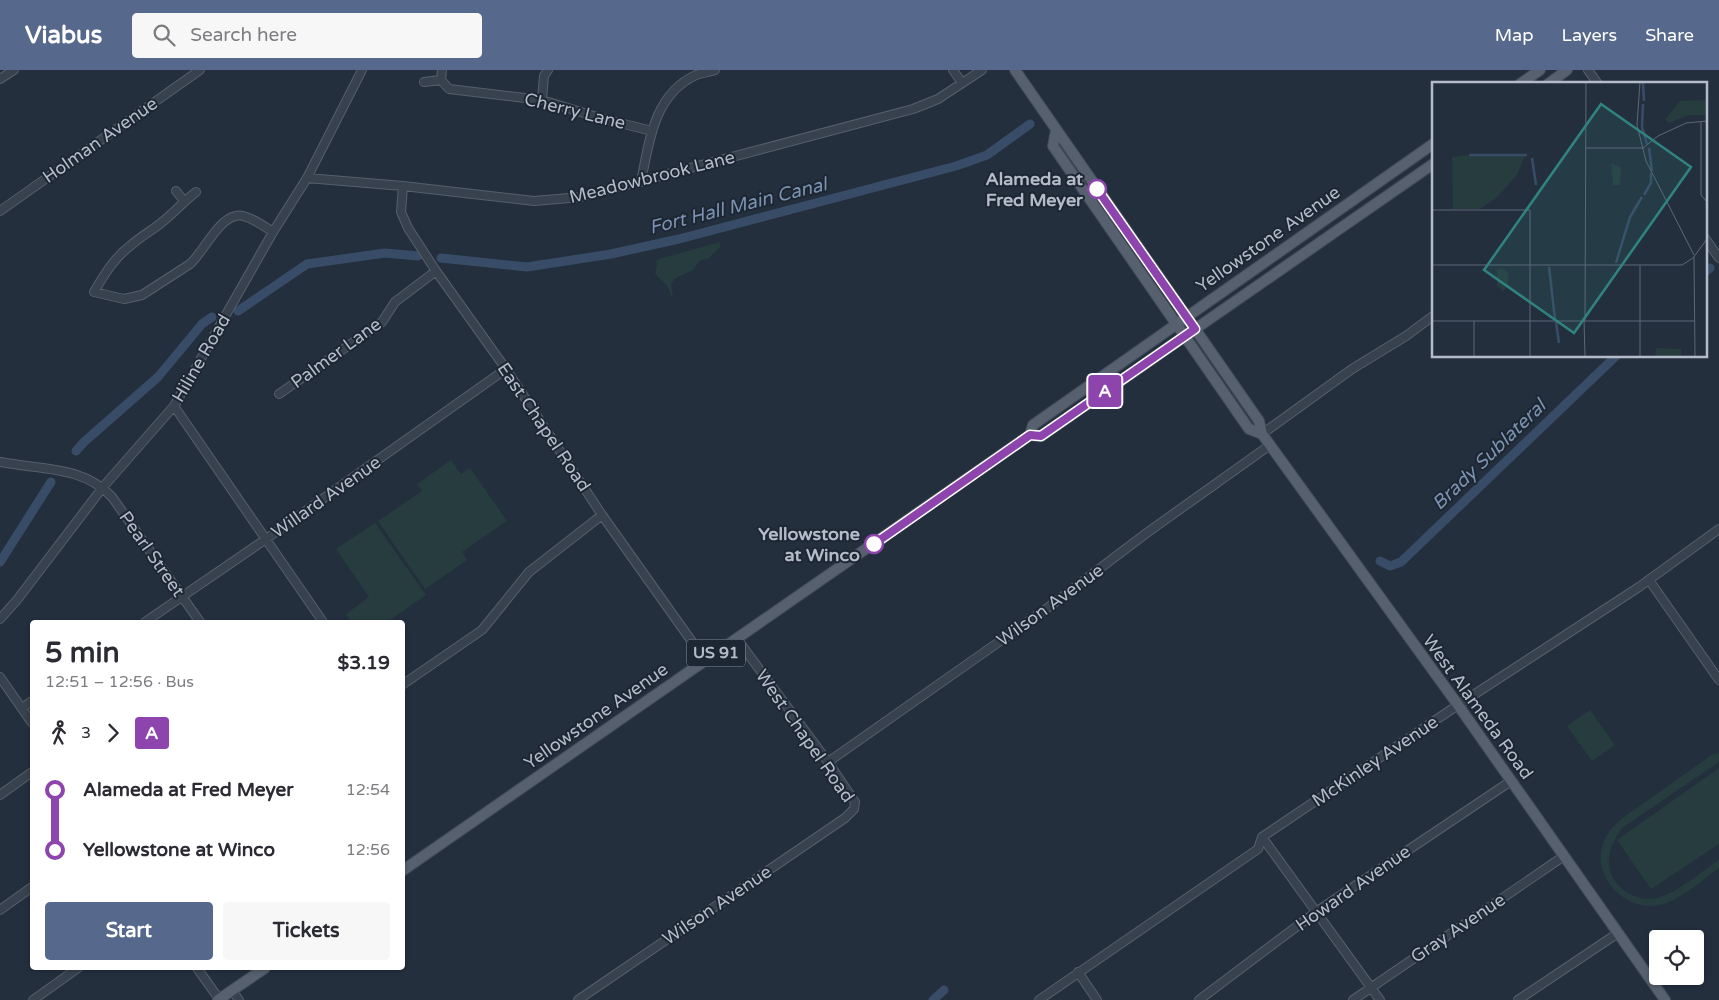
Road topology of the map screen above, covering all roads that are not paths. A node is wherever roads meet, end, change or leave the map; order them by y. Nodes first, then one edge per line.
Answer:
1 (14, 70) edge
2 (200, 70) edge
3 (362, 70) edge
4 (442, 70) edge
5 (548, 70) edge
6 (715, 70) edge
7 (953, 70) edge
8 (982, 70) edge
9 (1015, 70) edge
10 (1540, 70) edge
11 (1567, 70) edge
12 (1588, 70) edge
13 (0, 79) edge
14 (442, 80) junction
15 (424, 82) dead end
16 (1523, 82) edge
17 (1551, 82) edge
18 (1597, 82) edge
19 (962, 84) junction
20 (542, 100) junction
21 (1056, 130) junction
22 (652, 131) junction
23 (1432, 145) edge
24 (1432, 165) edge
25 (307, 178) junction
26 (641, 182) junction
27 (402, 186) junction
28 (176, 191) dead end
29 (196, 192) dead end
30 (184, 201) junction
31 (0, 211) edge
32 (274, 232) junction
33 (1706, 239) edge
34 (1719, 258) edge
35 (436, 271) junction
36 (1186, 317) junction
37 (1432, 317) edge
38 (1176, 324) junction
39 (1195, 329) junction
40 (1185, 336) junction
41 (506, 369) junction
42 (280, 394) dead end
43 (174, 406) junction
44 (1262, 434) junction
45 (1030, 435) junction
46 (1270, 446) junction
47 (0, 462) edge
48 (103, 487) junction
49 (602, 515) junction
50 (1719, 529) edge
51 (266, 539) junction
52 (1649, 580) junction
53 (182, 597) junction
54 (0, 619) edge
55 (148, 620) edge
56 (199, 620) edge
57 (322, 620) edge
58 (737, 639) junction
59 (705, 660) junction
60 (0, 677) edge
61 (1718, 677) edge
62 (405, 683) edge
63 (30, 702) edge
64 (1458, 705) junction
65 (22, 708) junction
66 (30, 720) edge
67 (828, 762) junction
68 (30, 773) edge
69 (1511, 780) junction
70 (0, 795) edge
71 (854, 809) joint
72 (1262, 837) junction
73 (1564, 856) junction
74 (405, 869) edge
75 (30, 888) edge
76 (0, 910) edge
77 (1316, 912) junction
78 (1618, 933) junction
79 (75, 970) edge
80 (198, 970) edge
81 (262, 970) edge
82 (1078, 972) junction
83 (1370, 987) junction
84 (232, 990) junction
85 (33, 1000) edge
86 (219, 1000) edge
87 (239, 1000) edge
88 (578, 1000) edge
89 (1039, 1000) edge
90 (1097, 1000) edge
91 (1198, 1000) edge
92 (1353, 1000) edge
93 (1380, 1000) edge
94 (1518, 1000) edge
95 (1665, 1000) edge

1 - 13 street
2 - 31 street, Holman Avenue
3 - 25 street, Hiline Road
4 - 14 street
5 - 20 street
6 - 22 street
7 - 19 street
8 - 19 street, Meadowbrook Lane
9 - 21 main road, West Alameda Road
10 - 16 main road
11 - 17 main road
12 - 18 street
14 - 15 street
14 - 20 street, Cherry Lane
19 - 26 street, Meadowbrook Lane
20 - 22 street, Cherry Lane
21 - 36 main road, West Alameda Road
21 - 38 main road, West Alameda Road
22 - 26 street
23 - 36 main road, Yellowstone Avenue
24 - 39 main road, Yellowstone Avenue
25 - 27 street, Meadowbrook Lane
25 - 32 street, Hiline Road
26 - 27 street, Meadowbrook Lane
27 - 35 street, East Chapel Road
28 - 30 street
29 - 30 street
30 - 32 street
32 - 43 street, Hiline Road
33 - 34 street
35 - 41 street, East Chapel Road
35 - 42 street, Palmer Lane
36 - 38 main road, Yellowstone Avenue / US 91
36 - 39 main road, West Alameda Road
37 - 44 street
38 - 40 main road, West Alameda Road
38 - 45 main road, Yellowstone Avenue / US 91
39 - 40 main road, Yellowstone Avenue
39 - 44 main road, West Alameda Road
40 - 44 main road, West Alameda Road
40 - 45 main road, Yellowstone Avenue / US 91
41 - 49 street, East Chapel Road
41 - 51 street, Willard Avenue
43 - 48 street, Hiline Road
43 - 51 street
44 - 46 main road, West Alameda Road
45 - 58 main road, Yellowstone Avenue / US 91
46 - 64 main road, West Alameda Road
46 - 67 street, Wilson Avenue
47 - 48 street
48 - 53 street, Pearl Street
48 - 54 street, Hiline Road
49 - 59 street, East Chapel Road
49 - 62 street
50 - 52 street, McKinley Avenue
51 - 53 street, Willard Avenue
51 - 57 street
52 - 61 street
52 - 64 street, McKinley Avenue
53 - 55 street, Willard Avenue
53 - 56 street, Pearl Street
58 - 59 main road, Yellowstone Avenue / US 91
58 - 67 street, West Chapel Road
59 - 74 main road, Yellowstone Avenue / US 91
60 - 65 street
63 - 65 street
64 - 69 main road, West Alameda Road
64 - 72 street, McKinley Avenue
65 - 66 street
67 - 71 street, West Chapel Road
68 - 70 street
69 - 73 main road, West Alameda Road
69 - 77 street, Howard Avenue
71 - 88 street, Wilson Avenue
72 - 77 street
72 - 82 street, McKinley Avenue
73 - 78 main road, West Alameda Road
73 - 83 street, Gray Avenue
75 - 76 street
77 - 83 street
77 - 91 street, Howard Avenue
78 - 94 street
78 - 95 main road, West Alameda Road
79 - 85 street
80 - 86 street
81 - 84 main road
82 - 89 street, McKinley Avenue
82 - 90 street
83 - 92 street, Gray Avenue
83 - 93 street
84 - 86 main road
84 - 87 street

